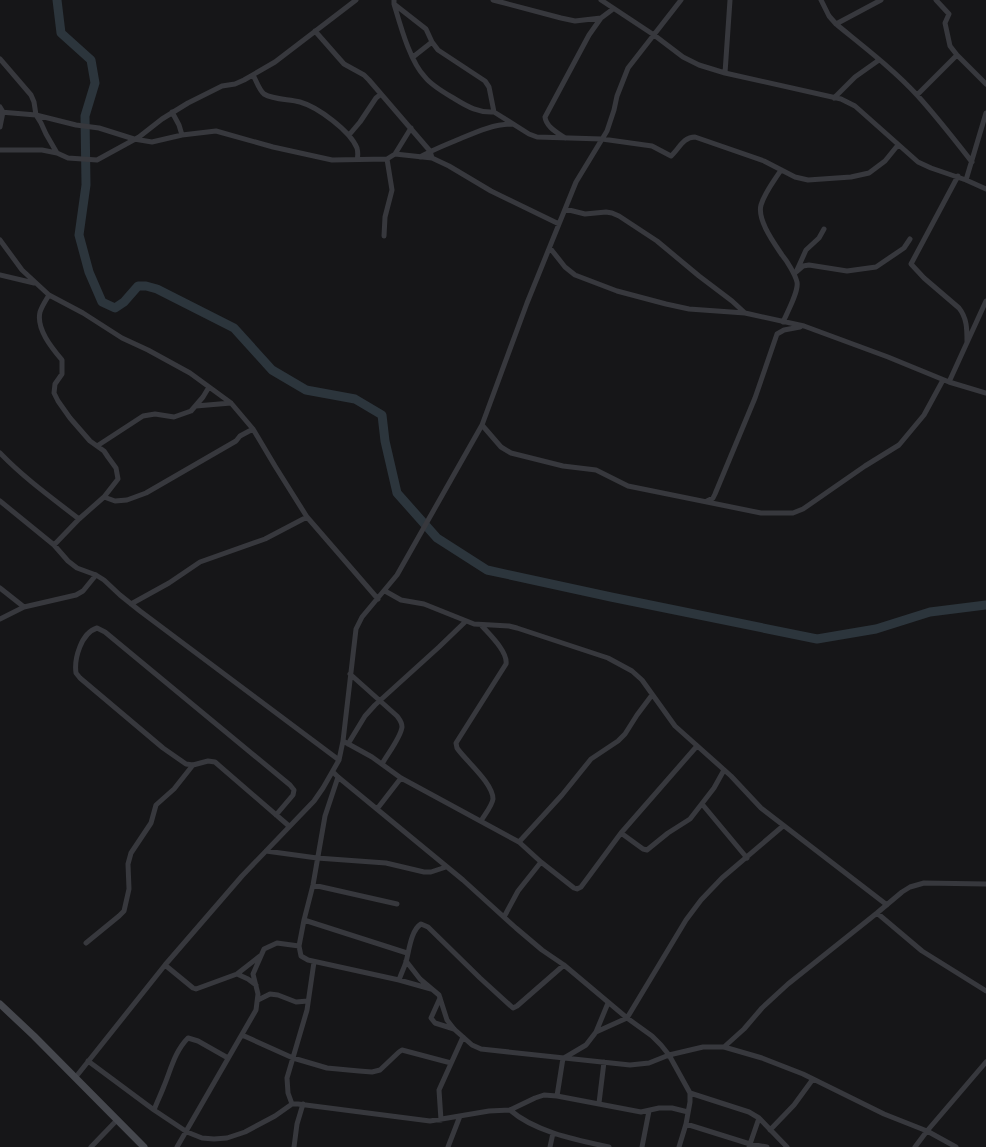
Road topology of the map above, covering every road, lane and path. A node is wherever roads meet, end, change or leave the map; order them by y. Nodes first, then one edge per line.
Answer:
1 (356, 0) edge
2 (492, 0) edge
3 (601, 0) edge
4 (681, 0) edge
5 (730, 0) edge
6 (821, 0) edge
7 (881, 0) edge
8 (936, 0) edge
9 (394, 2) edge
10 (614, 9) junction
11 (601, 18) junction
12 (836, 24) junction
13 (315, 31) junction
14 (654, 35) junction
15 (432, 42) junction
16 (957, 55) junction
17 (413, 57) junction
18 (0, 59) edge
19 (879, 60) junction
20 (725, 73) junction
21 (253, 75) junction
22 (986, 84) edge
23 (381, 94) junction
24 (917, 95) junction
25 (834, 98) junction
26 (0, 107) edge
27 (2, 112) edge
28 (172, 112) junction
29 (494, 112) junction
30 (986, 113) edge
31 (36, 115) junction
32 (514, 124) junction
33 (0, 127) edge
34 (411, 128) junction
35 (182, 135) junction
36 (349, 135) junction
37 (566, 138) junction
38 (602, 139) junction
39 (134, 140) junction
40 (898, 145) junction
41 (0, 150) edge
42 (430, 151) junction
43 (57, 153) junction
44 (395, 154) junction
45 (419, 157) junction
46 (432, 158) junction
47 (387, 159) junction
48 (357, 160) junction
49 (972, 162) junction
50 (781, 170) junction
51 (958, 176) junction
52 (966, 180) junction
53 (986, 189) edge
54 (565, 209) junction
55 (559, 224) junction
56 (824, 229) dead end
57 (384, 236) dead end
58 (910, 239) dead end
59 (0, 240) edge
60 (550, 248) junction
61 (795, 274) junction
62 (0, 275) edge
63 (35, 284) junction
64 (49, 295) junction
65 (986, 301) edge
66 (745, 313) junction
67 (783, 322) junction
68 (804, 326) junction
69 (967, 342) junction
70 (943, 380) junction
71 (949, 382) junction
72 (209, 387) junction
73 (986, 393) edge
74 (231, 402) junction
75 (196, 406) junction
76 (482, 425) junction
77 (253, 429) junction
78 (97, 446) junction
79 (0, 452) edge
80 (104, 497) junction
81 (0, 501) edge
82 (707, 501) junction
83 (307, 517) junction
84 (79, 519) junction
85 (54, 545) junction
86 (96, 575) junction
87 (0, 588) edge
88 (385, 591) junction
89 (378, 599) junction
90 (131, 604) junction
91 (24, 607) junction
92 (0, 619) edge
93 (465, 622) junction
94 (482, 626) junction
95 (350, 674) junction
96 (652, 695) junction
97 (379, 700) junction
98 (346, 743) junction
99 (697, 746) junction
100 (338, 760) junction
101 (382, 764) junction
102 (193, 765) junction
103 (724, 770) junction
104 (333, 772) junction
105 (338, 777) junction
106 (401, 778) junction
107 (702, 804) junction
108 (377, 809) junction
109 (276, 814) junction
110 (481, 821) junction
111 (289, 826) junction
112 (784, 826) junction
113 (621, 832) junction
114 (519, 842) junction
115 (266, 851) junction
116 (317, 858) junction
117 (747, 858) junction
118 (541, 862) junction
119 (446, 867) junction
120 (313, 884) junction
121 (986, 884) edge
122 (398, 904) dead end
123 (887, 905) junction
124 (877, 913) junction
125 (504, 917) junction
126 (304, 920) junction
127 (86, 943) dead end
128 (299, 946) junction
129 (407, 953) junction
130 (261, 955) junction
131 (406, 961) junction
132 (314, 962) junction
133 (165, 966) junction
134 (564, 966) junction
135 (237, 974) junction
136 (398, 980) junction
137 (256, 986) junction
138 (433, 990) junction
139 (986, 991) edge
140 (440, 998) junction
141 (258, 1000) junction
142 (308, 1001) junction
143 (608, 1003) junction
144 (0, 1004) edge
145 (627, 1018) junction
146 (454, 1029) junction
147 (596, 1032) junction
148 (242, 1035) junction
149 (463, 1037) junction
150 (724, 1047) junction
151 (669, 1055) junction
152 (228, 1058) junction
153 (293, 1058) junction
154 (563, 1058) junction
155 (88, 1061) junction
156 (604, 1062) junction
157 (986, 1062) edge
158 (451, 1063) junction
159 (74, 1078) junction
160 (813, 1079) junction
161 (690, 1093) junction
162 (557, 1096) junction
163 (599, 1103) junction
164 (292, 1104) junction
165 (303, 1104) junction
166 (154, 1110) junction
167 (510, 1110) junction
168 (649, 1111) junction
169 (688, 1112) junction
170 (460, 1116) junction
171 (759, 1118) junction
172 (117, 1120) junction
173 (441, 1120) junction
174 (686, 1124) junction
175 (770, 1130) junction
176 (927, 1131) junction
177 (187, 1132) junction
178 (553, 1133) junction
179 (750, 1145) edge
180 (92, 1147) edge
181 (144, 1147) edge
182 (177, 1147) edge
183 (294, 1147) edge
184 (448, 1147) edge
185 (550, 1147) edge
186 (610, 1147) edge
187 (642, 1147) edge
188 (679, 1147) edge
189 (767, 1147) edge
190 (787, 1147) edge
191 (916, 1147) edge
192 (956, 1147) edge

1 - 13 street
2 - 11 street
3 - 10 street
4 - 14 street
5 - 20 street
6 - 12 street
7 - 12 street
8 - 16 street
9 - 15 street
9 - 17 street
10 - 11 street
10 - 14 street
11 - 37 street
12 - 19 street
13 - 21 street
13 - 23 street
14 - 20 street
14 - 38 street
15 - 17 street
15 - 29 street
16 - 22 street
16 - 24 street
17 - 29 street
18 - 31 street
19 - 24 street
19 - 25 street
20 - 25 street
21 - 28 street
21 - 36 street
23 - 34 street
23 - 36 street
24 - 49 street
25 - 40 street
26 - 27 street
27 - 31 street
27 - 33 street
28 - 35 street
28 - 39 street
29 - 32 street
30 - 49 street
31 - 39 street
31 - 43 street
32 - 37 street
32 - 42 street
34 - 42 street
34 - 44 street
35 - 39 street
35 - 48 street
36 - 48 street
37 - 38 street
38 - 50 street
38 - 54 street
39 - 43 street
40 - 50 street
40 - 51 street
41 - 43 street
42 - 45 street
42 - 46 street
44 - 45 street
44 - 47 street
45 - 46 street
46 - 55 street
47 - 48 street
47 - 57 street
49 - 52 street
50 - 61 street
51 - 52 street
51 - 69 street
52 - 53 street
54 - 55 street
54 - 66 street
55 - 60 street
56 - 61 street
58 - 61 street
59 - 63 street
60 - 66 street
60 - 76 street
61 - 67 street
62 - 63 street
63 - 64 street
64 - 72 street
64 - 78 street
65 - 69 street
66 - 67 street
67 - 68 street
68 - 70 street
68 - 82 street
69 - 71 street
70 - 71 street
70 - 82 street
71 - 73 street
72 - 74 street
72 - 75 street
74 - 75 street
74 - 77 street
75 - 78 street
76 - 82 street
76 - 88 street
77 - 80 street
77 - 83 street
78 - 80 street
79 - 84 street
80 - 84 street
81 - 85 street
83 - 89 street
83 - 90 street
84 - 85 street
85 - 86 street
86 - 90 street
86 - 91 street
87 - 91 street
88 - 89 street
88 - 93 street
89 - 95 street
90 - 100 street
91 - 92 street
93 - 94 street
93 - 97 street
94 - 96 street
94 - 110 street
95 - 97 street
95 - 98 street
96 - 99 street
96 - 114 street
97 - 98 street
97 - 101 street
98 - 100 street
98 - 101 street
99 - 103 street
99 - 113 street
100 - 104 street
101 - 106 street
102 - 109 street
102 - 109 street
102 - 127 street
103 - 107 street
103 - 112 street
104 - 105 street
104 - 111 street
105 - 108 street
105 - 116 street
106 - 108 street
106 - 110 street
107 - 113 street
107 - 117 street
108 - 119 street
109 - 111 street
110 - 114 street
111 - 115 street
112 - 117 street
112 - 123 street
113 - 118 street
114 - 118 street
115 - 116 street
115 - 133 street
116 - 119 street
116 - 120 street
117 - 145 street
118 - 125 street
119 - 125 street
120 - 122 street
120 - 126 street
121 - 123 street
123 - 124 street
124 - 139 street
124 - 150 street
125 - 134 street
126 - 128 street
126 - 129 street
128 - 130 street
128 - 132 street
129 - 131 street
129 - 134 street
130 - 135 street
130 - 137 street
131 - 136 street
131 - 138 street
132 - 136 street
132 - 142 street
133 - 135 street
133 - 155 street
134 - 143 street
135 - 137 street
136 - 138 street
137 - 141 street
138 - 140 street
140 - 146 street
140 - 146 street
141 - 142 street
141 - 148 street
142 - 153 street
143 - 145 street
143 - 147 street
144 - 159 street
145 - 147 street
145 - 151 street
146 - 149 street
147 - 154 street
148 - 152 street
148 - 153 street
149 - 154 street
149 - 158 street
150 - 151 street
150 - 160 street
151 - 156 street
151 - 161 street
152 - 166 street
152 - 177 street
153 - 158 street
153 - 164 street
154 - 156 street
154 - 162 street
155 - 159 street
155 - 166 street
156 - 163 street
157 - 176 street
158 - 173 street
159 - 172 street
160 - 175 street
160 - 176 street
161 - 169 street
161 - 171 street
162 - 163 street
162 - 167 street
163 - 168 street
164 - 165 street
164 - 177 street
165 - 173 street
165 - 183 street
166 - 177 street
167 - 170 street
167 - 178 street
168 - 169 street
168 - 187 street
169 - 174 street
170 - 173 street
170 - 184 street
171 - 175 street
171 - 179 street
172 - 180 street
172 - 181 street
174 - 179 street
174 - 188 street
175 - 190 street
176 - 191 street
176 - 192 street
177 - 182 street
178 - 185 street
178 - 186 street
179 - 189 street

